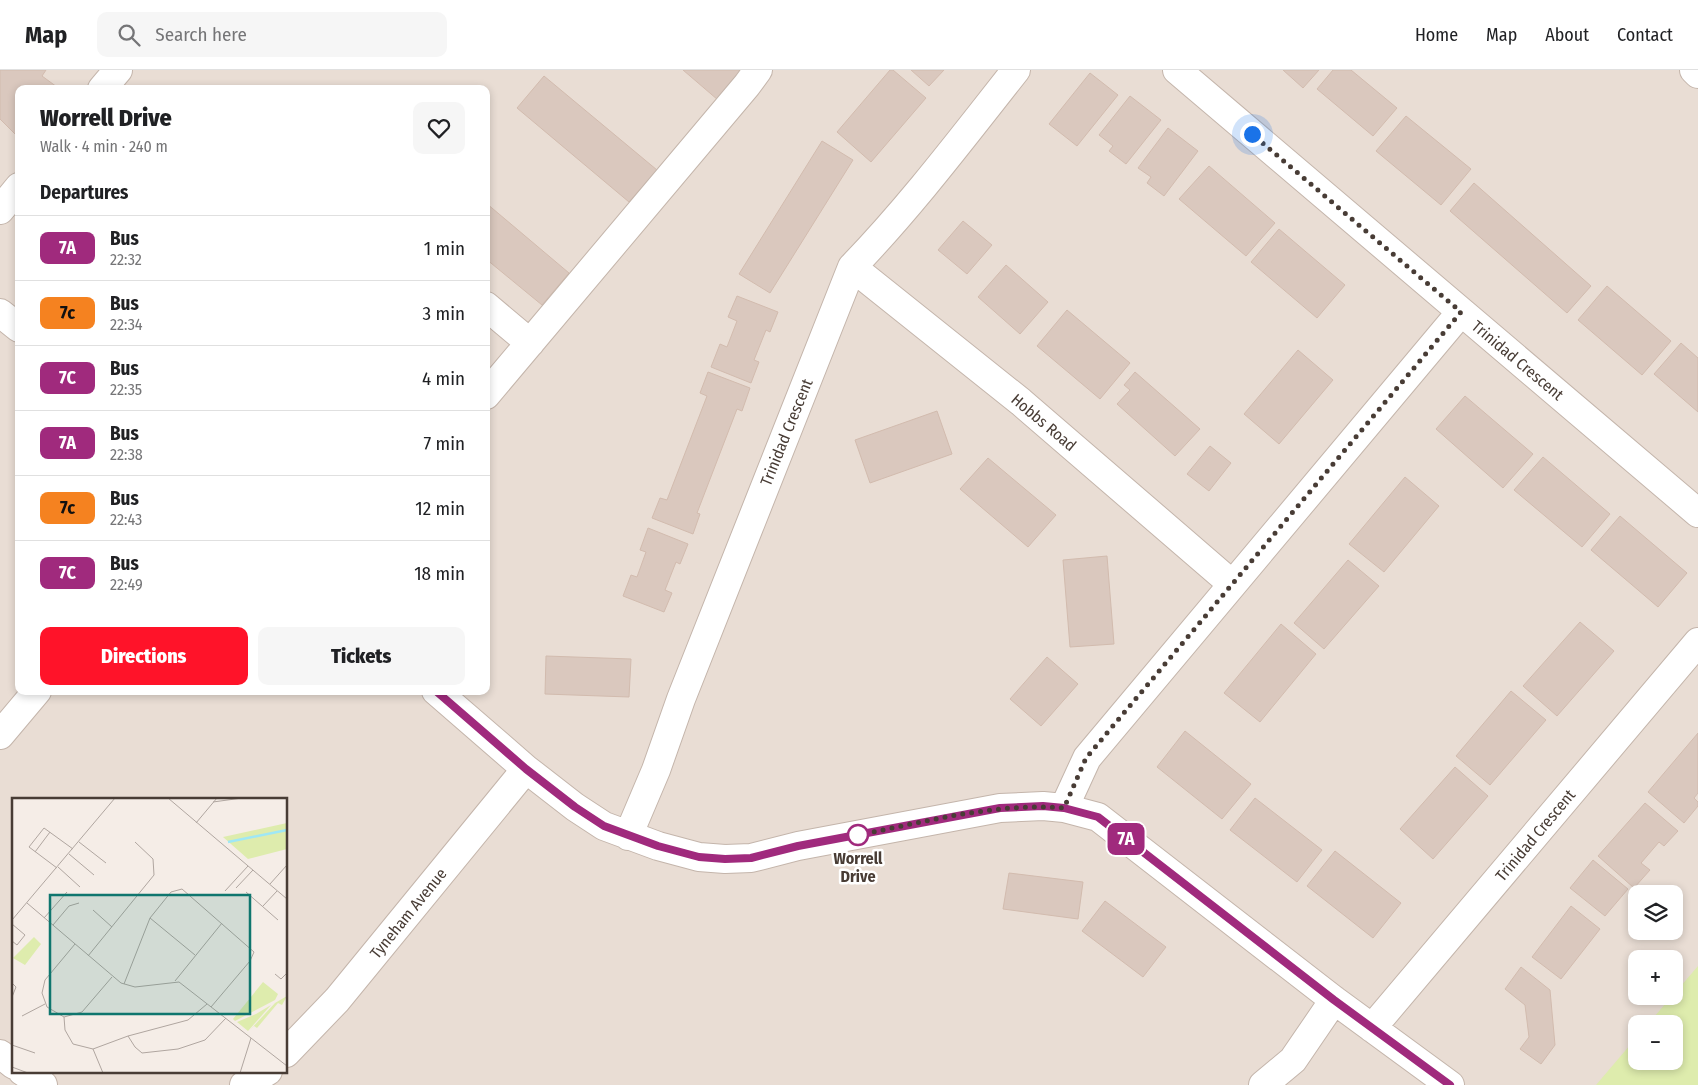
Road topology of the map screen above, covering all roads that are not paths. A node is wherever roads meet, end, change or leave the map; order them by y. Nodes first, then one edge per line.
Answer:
1 (118, 70) edge
2 (758, 70) edge
3 (1016, 70) edge
4 (1177, 70) edge
5 (1694, 70) edge
6 (1698, 74) edge
7 (105, 85) edge
8 (15, 192) edge
9 (0, 210) edge
10 (852, 267) junction
11 (490, 309) edge
12 (1461, 312) junction
13 (0, 313) edge
14 (15, 325) edge
15 (530, 343) junction
16 (490, 390) edge
17 (1698, 513) edge
18 (1232, 584) junction
19 (1698, 642) edge
20 (34, 695) edge
21 (441, 695) edge
22 (0, 735) edge
23 (526, 769) junction
24 (1064, 808) junction
25 (628, 836) junction
26 (1334, 1000) junction
27 (1372, 1028) junction
28 (288, 1051) edge
29 (0, 1054) edge
30 (12, 1063) edge
31 (24, 1072) edge
32 (266, 1072) edge
33 (43, 1085) edge
34 (244, 1085) edge
35 (1263, 1085) edge
36 (1450, 1085) edge

1 - 7 street
2 - 15 street
3 - 10 street, Trinidad Crescent
4 - 12 street, Trinidad Crescent
5 - 6 street
8 - 9 street
10 - 18 street, Hobbs Road
10 - 25 street, Trinidad Crescent
11 - 15 street
12 - 17 street, Trinidad Crescent
12 - 18 street
13 - 14 street
15 - 16 street
18 - 24 street
19 - 27 street, Trinidad Crescent
20 - 22 street
21 - 23 street
23 - 25 street
23 - 28 street, Tyneham Avenue
24 - 25 street
24 - 26 street
26 - 27 street
26 - 35 street
27 - 36 street
29 - 30 street
31 - 33 street
32 - 34 street

